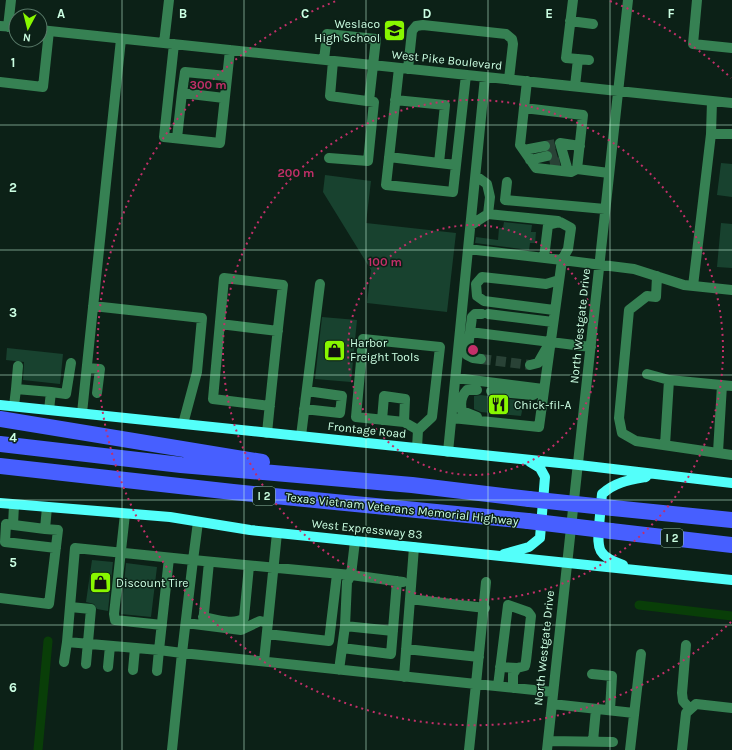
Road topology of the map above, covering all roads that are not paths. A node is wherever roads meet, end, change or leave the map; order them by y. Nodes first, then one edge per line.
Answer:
1 (169, 0) edge
2 (573, 0) edge
3 (628, 0) edge
4 (697, 0) edge
5 (570, 21) junction
6 (593, 24) dead end
7 (48, 30) edge
8 (121, 38) junction
9 (169, 44) junction
10 (44, 48) edge
11 (732, 48) edge
12 (230, 50) junction
13 (329, 60) junction
14 (373, 65) junction
15 (403, 68) junction
16 (466, 75) junction
17 (227, 76) junction
18 (485, 77) junction
19 (170, 79) junction
20 (509, 79) junction
21 (184, 80) junction
22 (527, 81) junction
23 (0, 82) edge
24 (575, 86) junction
25 (618, 91) junction
26 (182, 93) junction
27 (224, 98) junction
28 (395, 100) junction
29 (369, 101) junction
30 (712, 101) junction
31 (732, 103) edge
32 (524, 108) junction
33 (711, 134) junction
34 (732, 134) edge
35 (177, 138) junction
36 (580, 146) junction
37 (556, 153) junction
38 (389, 157) junction
39 (328, 158) dead end
40 (530, 159) junction
41 (439, 163) junction
42 (456, 165) junction
43 (572, 170) junction
44 (609, 173) junction
45 (476, 176) junction
46 (507, 182) dead end
47 (605, 209) junction
48 (488, 214) junction
49 (560, 222) junction
50 (471, 225) junction
51 (468, 249) junction
52 (544, 258) junction
53 (562, 260) junction
54 (600, 264) junction
55 (466, 270) junction
56 (657, 276) junction
57 (559, 280) junction
58 (320, 284) dead end
59 (692, 286) junction
60 (732, 290) edge
61 (485, 301) junction
62 (463, 302) junction
63 (93, 306) junction
64 (554, 310) junction
65 (552, 322) junction
66 (220, 324) junction
67 (278, 331) junction
68 (470, 332) junction
69 (550, 342) junction
70 (591, 347) junction
71 (481, 359) tunnel mouth
72 (71, 363) dead end
73 (530, 365) dead end
74 (18, 366) dead end
75 (87, 368) junction
76 (647, 374) dead end
77 (456, 378) junction
78 (669, 380) junction
79 (727, 386) edge
80 (16, 389) junction
81 (544, 389) junction
82 (477, 390) dead end
83 (491, 391) dead end
84 (51, 392) junction
85 (306, 392) junction
86 (97, 393) dead end
87 (0, 405) edge
88 (14, 406) junction
89 (270, 406) junction
90 (304, 409) junction
91 (49, 410) junction
92 (82, 413) junction
93 (452, 418) junction
94 (0, 419) edge
95 (382, 420) junction
96 (404, 422) junction
97 (499, 423) junction
98 (183, 424) junction
99 (418, 430) junction
100 (267, 433) junction
101 (301, 436) junction
102 (0, 444) edge
103 (664, 445) junction
104 (417, 448) junction
105 (448, 452) junction
106 (718, 452) junction
107 (732, 454) edge
108 (523, 460) junction
109 (579, 465) junction
110 (0, 466) edge
111 (0, 474) edge
112 (660, 475) junction
113 (100, 478) junction
114 (732, 483) edge
115 (412, 486) junction
116 (0, 504) edge
117 (14, 505) junction
118 (47, 507) junction
119 (125, 514) junction
120 (732, 520) edge
121 (198, 522) junction
122 (13, 525) junction
123 (45, 529) junction
124 (277, 533) junction
125 (355, 541) junction
126 (732, 545) edge
127 (414, 547) junction
128 (56, 548) junction
129 (120, 552) junction
130 (498, 555) junction
131 (169, 558) junction
132 (193, 560) junction
133 (209, 562) junction
134 (566, 563) junction
135 (249, 566) junction
136 (273, 569) junction
137 (635, 570) junction
138 (337, 574) junction
139 (351, 575) junction
140 (732, 580) edge
141 (397, 581) junction
142 (486, 582) dead end
143 (411, 583) junction
144 (0, 598) edge
145 (410, 599) junction
146 (70, 607) junction
147 (485, 608) junction
148 (203, 621) junction
149 (186, 623) junction
150 (268, 623) junction
151 (162, 625) junction
152 (345, 626) junction
153 (393, 632) junction
154 (266, 634) junction
155 (67, 642) junction
156 (87, 644) junction
157 (686, 645) dead end
158 (110, 646) junction
159 (135, 648) junction
160 (342, 648) junction
161 (406, 649) junction
162 (159, 650) junction
163 (182, 653) junction
164 (641, 654) dead end
165 (479, 657) junction
166 (264, 661) junction
167 (64, 662) dead end
168 (86, 664) dead end
169 (108, 667) dead end
170 (500, 667) junction
171 (517, 668) junction
172 (133, 670) dead end
173 (339, 670) junction
174 (157, 671) dead end
175 (592, 674) dead end
176 (404, 677) junction
177 (476, 684) junction
178 (498, 686) junction
179 (513, 688) junction
180 (553, 692) junction
181 (552, 704) junction
182 (732, 708) edge
183 (596, 709) junction
184 (690, 709) junction
185 (610, 710) junction
186 (634, 713) junction
187 (593, 742) junction
188 (613, 742) dead end
189 (548, 745) edge
190 (172, 750) edge
191 (469, 750) edge
192 (630, 750) edge
193 (682, 750) edge

1 - 9 street
2 - 5 street
3 - 25 street, North Westgate Drive
4 - 11 street
5 - 6 street
5 - 24 street
7 - 8 street, West Pike Boulevard
8 - 9 street, West Pike Boulevard
8 - 63 street
9 - 12 street, West Pike Boulevard
9 - 19 street
10 - 23 street
12 - 13 street, West Pike Boulevard
12 - 17 street
13 - 14 street, West Pike Boulevard
13 - 14 street
13 - 29 street
14 - 15 street, West Pike Boulevard
14 - 29 street
15 - 16 street, West Pike Boulevard
15 - 20 street
15 - 28 street
16 - 18 street, West Pike Boulevard
16 - 42 street
17 - 21 street
17 - 27 street
18 - 20 street, West Pike Boulevard
18 - 45 street
19 - 21 street
19 - 35 street
20 - 22 street, West Pike Boulevard
21 - 26 street
22 - 24 street, West Pike Boulevard
22 - 32 street
24 - 25 street, West Pike Boulevard
25 - 30 street, West Pike Boulevard
25 - 44 street, North Westgate Drive
26 - 27 street
26 - 35 street
27 - 35 street
28 - 38 street
28 - 41 street
29 - 39 street
30 - 31 street, West Pike Boulevard
30 - 33 street
32 - 36 street
32 - 40 street
33 - 34 street
33 - 59 street
36 - 37 street
36 - 43 street
37 - 40 street
37 - 40 street
37 - 43 street
38 - 41 street
38 - 42 street
40 - 43 street
41 - 42 street
43 - 44 street
44 - 47 street, North Westgate Drive
45 - 48 street
45 - 50 street
46 - 47 street
47 - 54 street, North Westgate Drive
48 - 49 street
48 - 50 street
49 - 52 street
49 - 53 street
50 - 51 street
51 - 52 street
51 - 55 street
52 - 53 street
53 - 54 street
53 - 57 street
54 - 56 street
54 - 70 street, North Westgate Drive
55 - 57 street
55 - 62 street
56 - 59 street
56 - 103 street
57 - 61 street
57 - 64 street
58 - 85 street
59 - 60 street
61 - 62 street
61 - 64 street
62 - 77 street
63 - 75 street
63 - 98 street
64 - 65 street
65 - 68 street
65 - 69 street
66 - 67 street
66 - 67 street
66 - 89 street
67 - 89 street
68 - 69 street
68 - 71 street
69 - 70 street
69 - 73 street
69 - 81 street
70 - 109 street, North Westgate Drive
72 - 84 street
74 - 80 street
75 - 86 street
75 - 92 street
76 - 78 street
77 - 81 street
77 - 93 street
78 - 79 street
78 - 103 street
79 - 106 street
80 - 84 street
80 - 88 street
81 - 83 street
81 - 97 street
82 - 97 street
84 - 91 street
85 - 90 street
85 - 90 street
87 - 88 main road, Frontage Road
88 - 91 main road, Frontage Road
89 - 100 street
90 - 101 street
91 - 92 main road, Frontage Road
92 - 98 main road, Frontage Road
93 - 97 street
93 - 105 street
94 - 115 highway
95 - 96 street
95 - 96 street
95 - 99 street
96 - 99 street
98 - 100 main road, Frontage Road
99 - 104 street
100 - 101 main road, Frontage Road
101 - 104 main road, Frontage Road
102 - 115 highway, Texas Vietnam Veterans Memorial Highway / I 2
103 - 106 street
104 - 105 main road, Frontage Road
105 - 108 main road, Frontage Road
106 - 107 street
108 - 109 main road, Frontage Road
108 - 130 main road
109 - 112 main road, Frontage Road
109 - 134 street, North Westgate Drive
110 - 113 highway, Texas Vietnam Veterans Memorial Highway / I 2
111 - 113 highway
112 - 114 main road, Frontage Road
112 - 137 main road
113 - 126 highway, Texas Vietnam Veterans Memorial Highway / I 2, bridge
115 - 120 highway, Texas Vietnam Veterans Memorial Highway / I 2, bridge
116 - 117 main road, West Expressway 83
117 - 118 main road, West Expressway 83
117 - 122 street
118 - 119 main road, West Expressway 83
118 - 123 street
119 - 121 main road, West Expressway 83
119 - 129 street
121 - 124 main road, West Expressway 83
121 - 132 street
122 - 123 street
122 - 128 street
123 - 128 street
124 - 125 main road, West Expressway 83
124 - 136 street
125 - 127 main road, West Expressway 83
125 - 139 street
127 - 130 main road, West Expressway 83
127 - 143 street
128 - 144 street
129 - 131 street
129 - 146 street
129 - 151 street
130 - 134 main road, West Expressway 83
131 - 132 street
131 - 151 street
132 - 133 street
132 - 149 street
133 - 135 street
133 - 148 street
134 - 137 main road, West Expressway 83
134 - 180 street, North Westgate Drive
135 - 136 street
135 - 148 street
136 - 138 street
136 - 150 street
137 - 140 main road, West Expressway 83
138 - 139 street
138 - 154 street
139 - 141 street
139 - 152 street
141 - 143 street
141 - 153 street
142 - 147 street
143 - 145 street
145 - 147 street
145 - 161 street
146 - 155 street
146 - 156 street
147 - 165 street
148 - 149 street
148 - 150 street
149 - 163 street
150 - 154 street
151 - 162 street
152 - 153 street
152 - 160 street
153 - 160 street
154 - 166 street
155 - 156 street
155 - 167 street
156 - 158 street
156 - 168 street
157 - 184 street
158 - 159 street
158 - 169 street
159 - 162 street
159 - 172 street
160 - 173 street
161 - 165 street
161 - 176 street
162 - 163 street
162 - 174 street
163 - 166 street
163 - 190 street
164 - 186 street
165 - 177 street
166 - 173 street
170 - 171 street
170 - 171 street
170 - 178 street
171 - 179 street
173 - 176 street
175 - 185 street
176 - 177 street
177 - 178 street
177 - 191 street
178 - 179 street
179 - 180 street
180 - 181 street, North Westgate Drive
181 - 183 street
181 - 189 street, North Westgate Drive
182 - 184 street
183 - 185 street
183 - 187 street
184 - 193 street
185 - 186 street
186 - 192 street
187 - 188 street
187 - 189 street

